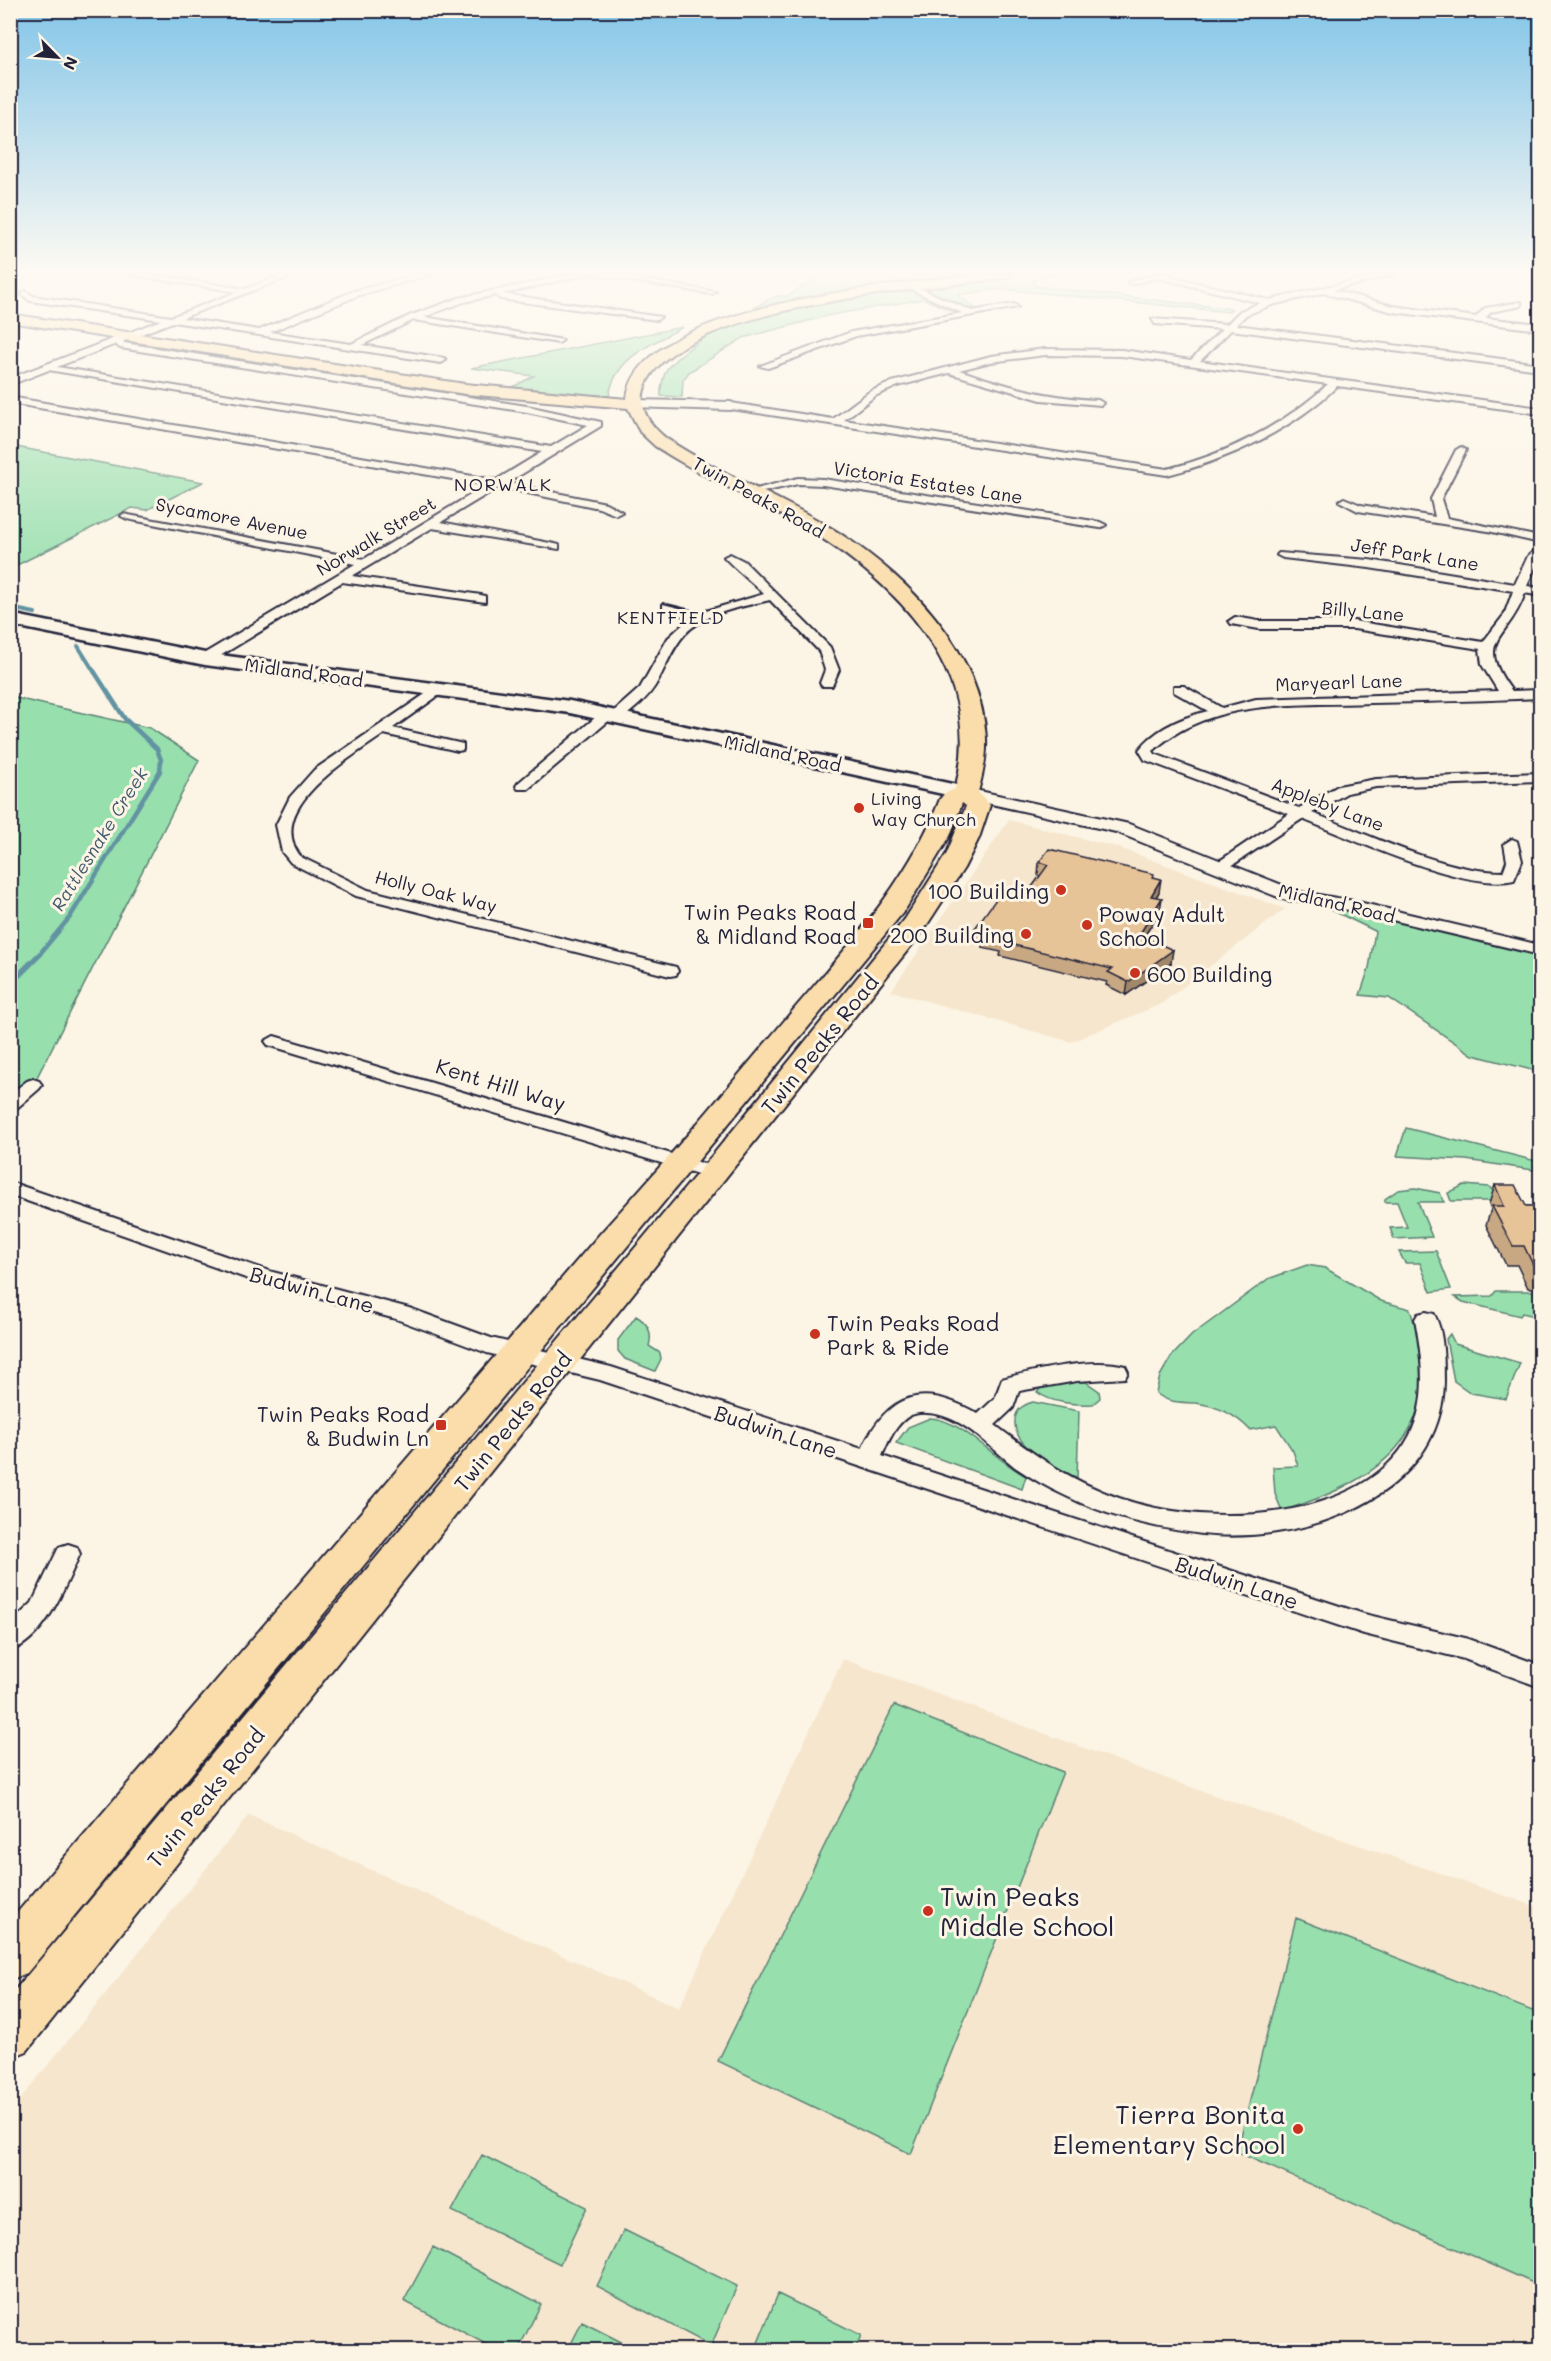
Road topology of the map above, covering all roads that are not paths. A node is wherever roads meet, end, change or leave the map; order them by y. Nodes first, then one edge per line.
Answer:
1 (151, 384) edge
2 (370, 384) edge
3 (411, 384) edge
4 (638, 384) edge
5 (900, 384) edge
6 (991, 384) edge
7 (1334, 384) edge
8 (1359, 384) edge
9 (10, 400) edge
10 (1098, 403) dead end
11 (634, 404) junction
12 (731, 406) joint
13 (1540, 411) edge
14 (835, 422) junction
15 (1461, 450) dead end
16 (553, 451) junction
17 (496, 485) junction
18 (750, 492) junction
19 (1344, 501) dead end
20 (616, 512) dead end
21 (127, 516) dead end
22 (1442, 520) junction
23 (431, 524) junction
24 (1100, 525) dead end
25 (1540, 540) edge
26 (555, 547) dead end
27 (1540, 549) edge
28 (1283, 555) dead end
29 (730, 557) dead end
30 (366, 563) junction
31 (340, 578) junction
32 (1520, 589) junction
33 (1540, 592) edge
34 (772, 596) junction
35 (481, 599) dead end
36 (667, 607) dead end
37 (700, 617) junction
38 (10, 619) edge
39 (1235, 621) dead end
40 (1487, 646) junction
41 (205, 659) junction
42 (827, 683) dead end
43 (1179, 689) dead end
44 (436, 690) junction
45 (1540, 694) edge
46 (1508, 695) junction
47 (1218, 711) junction
48 (613, 715) junction
49 (381, 729) junction
50 (1149, 746) joint
51 (459, 747) dead end
52 (1540, 777) edge
53 (523, 786) dead end
54 (966, 793) junction
55 (1299, 814) junction
56 (1512, 844) dead end
57 (1220, 867) junction
58 (1290, 895) joint
59 (1540, 950) edge
60 (670, 971) dead end
61 (274, 1041) dead end
62 (33, 1085) dead end
63 (10, 1104) edge
64 (682, 1163) junction
65 (715, 1173) junction
66 (10, 1188) edge
67 (1426, 1319) dead end
68 (520, 1352) junction
69 (561, 1362) junction
70 (1118, 1372) dead end
71 (979, 1426) junction
72 (868, 1461) junction
73 (68, 1554) dead end
74 (10, 1641) edge
75 (1540, 1676) edge
76 (10, 1957) edge
77 (10, 2034) edge

1 - 16 street
2 - 16 street, Norwalk Street
3 - 11 main road
4 - 11 main road
5 - 14 street
6 - 10 street
7 - 14 street
8 - 13 street
9 - 17 street
11 - 12 street
11 - 18 main road, Twin Peaks Road
12 - 14 street
15 - 22 street
16 - 17 street, Norwalk Street
17 - 20 street
17 - 23 street, Norwalk Street
18 - 24 street, Victoria Estates Lane
18 - 54 main road, Twin Peaks Road
19 - 22 street
21 - 30 street, Sycamore Avenue
22 - 25 street
23 - 26 street
23 - 30 street, Norwalk Street
27 - 32 street
28 - 32 street, Jeff Park Lane
29 - 34 street
30 - 31 street, Norwalk Street
31 - 35 street
31 - 41 street, Norwalk Street
32 - 33 street, Jeff Park Lane
32 - 40 street
34 - 37 street
34 - 42 street
36 - 37 street
37 - 48 street
38 - 41 main road, Midland Road
39 - 40 street, Billy Lane
40 - 46 street
41 - 44 main road, Midland Road
43 - 47 street
44 - 48 main road, Midland Road
44 - 49 street, Holly Oak Way
45 - 46 street, Maryearl Lane
46 - 47 street, Maryearl Lane
47 - 50 street, Maryearl Lane
48 - 53 street
48 - 54 main road, Midland Road
49 - 51 street
49 - 60 street, Holly Oak Way
50 - 55 street, Appleby Lane
52 - 55 street
54 - 57 street, Midland Road
54 - 64 main road, Twin Peaks Road
54 - 65 main road, Twin Peaks Road
55 - 56 street, Appleby Lane
55 - 57 street
57 - 58 street, Midland Road
58 - 59 street, Midland Road
61 - 64 street, Kent Hill Way
62 - 63 street
64 - 65 street, Kent Hill Way
64 - 68 main road, Twin Peaks Road
65 - 69 main road, Twin Peaks Road
66 - 68 street, Budwin Lane
67 - 71 street
68 - 69 street, Budwin Lane
68 - 76 main road, Twin Peaks Road
69 - 72 street, Budwin Lane
69 - 77 main road, Twin Peaks Road
70 - 71 street
71 - 72 street
72 - 75 street, Budwin Lane
73 - 74 street

